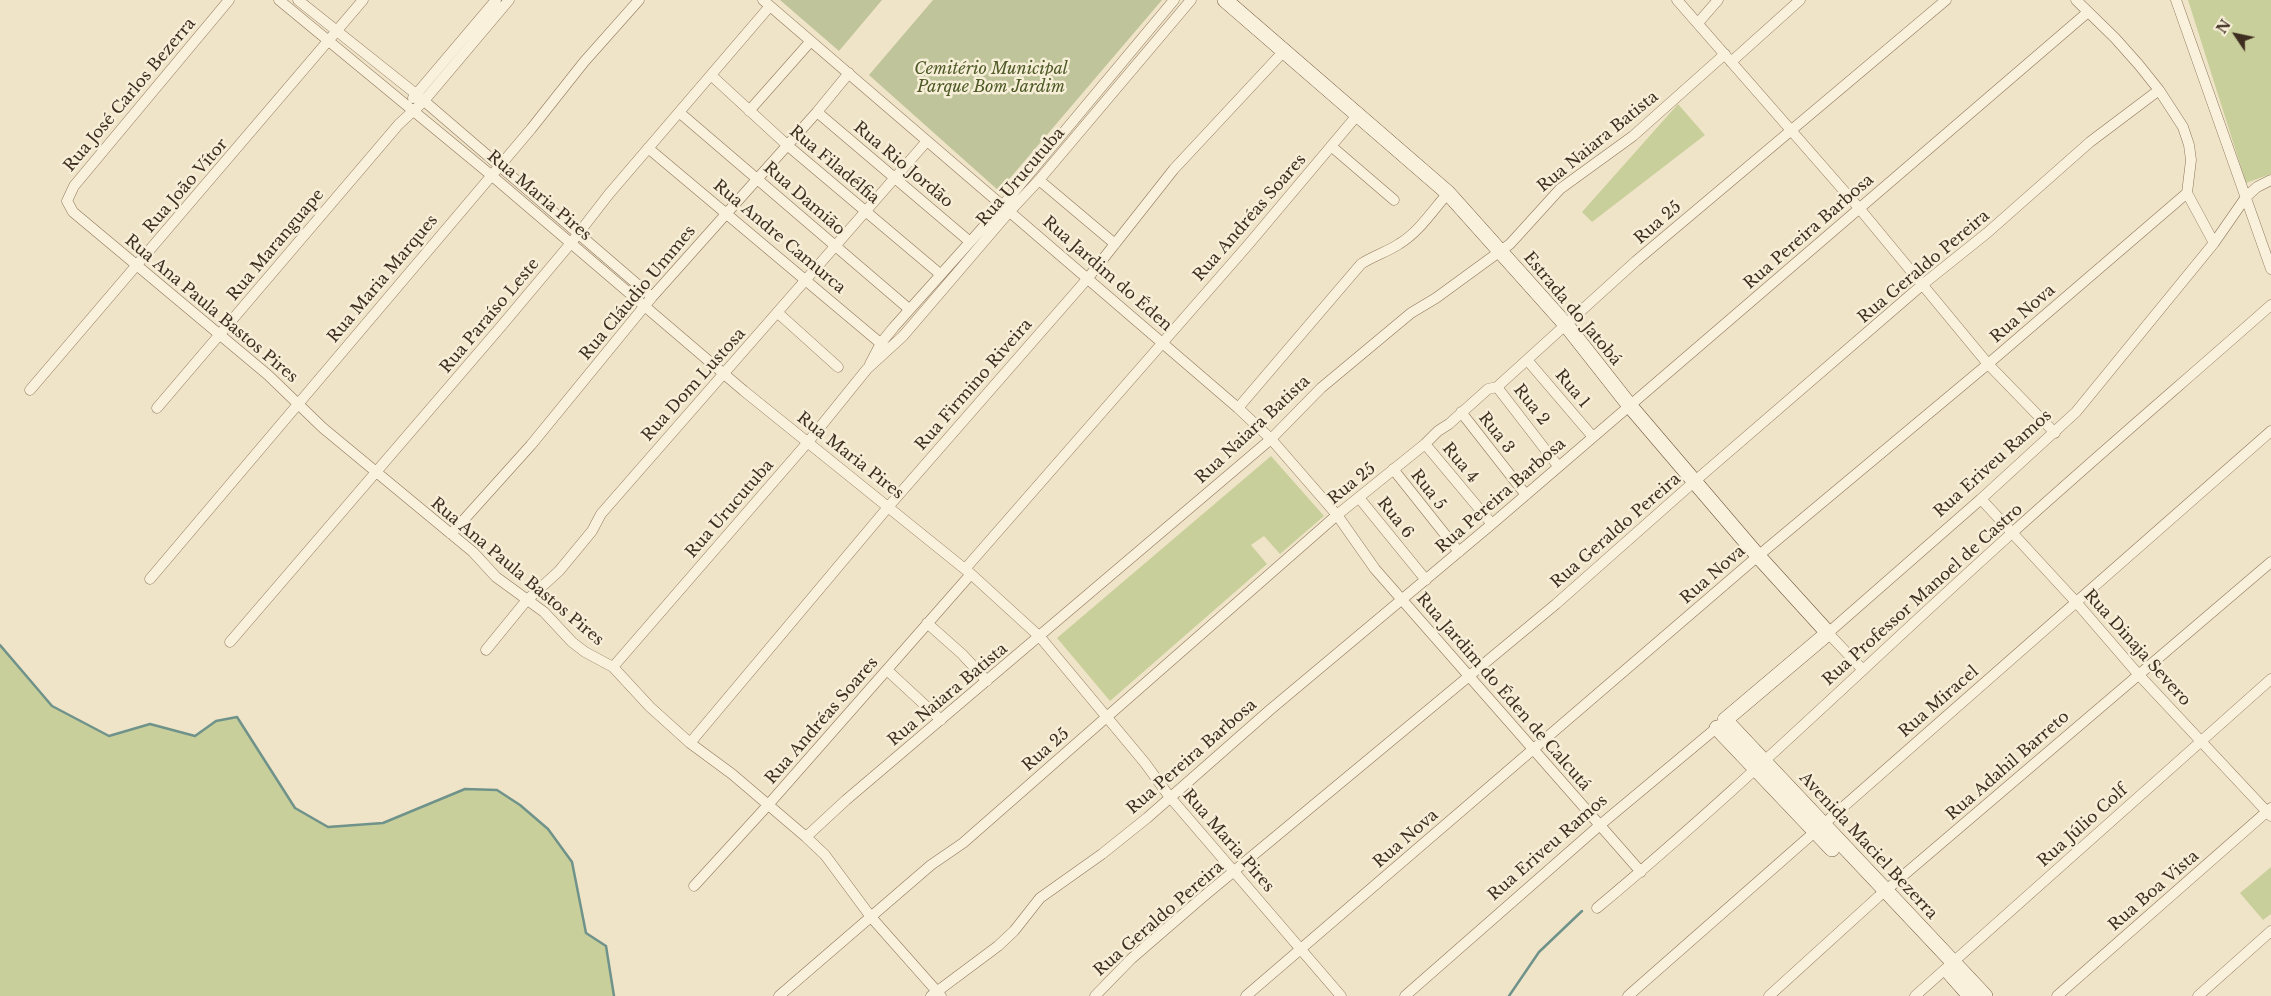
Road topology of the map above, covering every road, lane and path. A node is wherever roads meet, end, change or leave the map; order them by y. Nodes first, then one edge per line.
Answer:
1 (229, 0) edge
2 (279, 0) edge
3 (298, 0) edge
4 (363, 0) edge
5 (496, 0) edge
6 (509, 0) edge
7 (640, 0) edge
8 (1174, 0) edge
9 (1191, 0) edge
10 (1225, 0) edge
11 (1677, 0) edge
12 (1718, 0) edge
13 (1800, 0) edge
14 (1946, 0) edge
15 (2076, 0) edge
16 (2176, 0) edge
17 (766, 3) edge
18 (2088, 12) junction
19 (1698, 23) junction
20 (336, 32) junction
21 (330, 40) junction
22 (810, 42) junction
23 (1284, 50) junction
24 (1728, 58) junction
25 (849, 73) junction
26 (712, 76) junction
27 (2159, 90) junction
28 (420, 98) junction
29 (411, 108) junction
30 (749, 111) junction
31 (817, 112) junction
32 (680, 113) junction
33 (1358, 113) junction
34 (1790, 129) junction
35 (927, 141) junction
36 (787, 145) junction
37 (1331, 146) junction
38 (648, 148) junction
39 (494, 171) junction
40 (894, 177) junction
41 (757, 178) junction
42 (1039, 180) junction
43 (2271, 180) edge
44 (74, 186) joint
45 (1448, 193) junction
46 (2186, 193) junction
47 (2246, 197) junction
48 (1394, 200) dead end
49 (1006, 208) junction
50 (1859, 208) junction
51 (865, 211) junction
52 (727, 213) junction
53 (577, 234) junction
54 (969, 241) junction
55 (571, 243) junction
56 (2214, 243) junction
57 (1115, 244) junction
58 (835, 246) junction
59 (1500, 251) junction
60 (137, 265) junction
61 (2271, 269) edge
62 (940, 274) junction
63 (1088, 278) junction
64 (806, 280) junction
65 (1922, 285) junction
66 (648, 301) junction
67 (2271, 305) edge
68 (909, 309) junction
69 (778, 314) junction
70 (1566, 326) junction
71 (220, 334) junction
72 (1162, 342) junction
73 (881, 343) junction
74 (888, 351) junction
75 (1528, 361) junction
76 (1988, 364) junction
77 (838, 367) dead end
78 (867, 369) junction
79 (723, 373) junction
80 (1497, 387) junction
81 (30, 390) dead end
82 (298, 404) junction
83 (1630, 406) junction
84 (157, 408) dead end
85 (1238, 408) junction
86 (1461, 412) junction
87 (2271, 431) edge
88 (2055, 433) junction
89 (1593, 437) junction
90 (1271, 439) junction
91 (808, 442) junction
92 (1424, 444) junction
93 (1558, 466) junction
94 (1393, 470) junction
95 (375, 473) junction
96 (1696, 481) junction
97 (1526, 495) junction
98 (1360, 499) junction
99 (1981, 499) junction
100 (889, 506) junction
101 (1337, 515) junction
102 (1492, 524) junction
103 (2012, 533) junction
104 (451, 534) junction
105 (1459, 552) junction
106 (1758, 556) junction
107 (2271, 562) edge
108 (968, 571) junction
109 (150, 579) dead end
110 (1426, 580) junction
111 (1403, 599) junction
112 (526, 602) junction
113 (2076, 602) junction
114 (927, 624) junction
115 (1828, 633) junction
116 (1040, 636) junction
117 (230, 642) dead end
118 (486, 650) dead end
119 (613, 668) junction
120 (887, 670) junction
121 (1863, 670) junction
122 (2138, 674) junction
123 (1469, 675) junction
124 (2271, 679) edge
125 (987, 681) junction
126 (1106, 717) junction
127 (941, 720) junction
128 (1721, 724) junction
129 (2200, 741) junction
130 (690, 743) junction
131 (1534, 748) junction
132 (1759, 765) junction
133 (1170, 796) junction
134 (768, 805) junction
135 (2270, 812) edge
136 (1600, 826) junction
137 (1819, 828) junction
138 (806, 837) junction
139 (1235, 872) junction
140 (1641, 872) junction
141 (694, 886) dead end
142 (1882, 894) junction
143 (1597, 908) dead end
144 (871, 916) junction
145 (2271, 931) edge
146 (1302, 948) junction
147 (1950, 965) junction
148 (937, 994) edge
149 (779, 996) edge
150 (1095, 996) edge
151 (1246, 996) edge
152 (1341, 996) edge
153 (1404, 996) edge
154 (1628, 996) edge
155 (1769, 996) edge
156 (1915, 996) edge
157 (1970, 996) edge
158 (1985, 996) edge
159 (2057, 996) edge
160 (2198, 996) edge

1 - 44 street, Rua José Carlos Bezerra
2 - 21 street, Rua Maria Pires
3 - 20 street, Rua Maria Pires
4 - 20 street, Rua João Vítor
5 - 28 street, Rua Maranguape
6 - 28 street, Rua Maranguape
7 - 39 street, Rua Maria Marques
8 - 49 street, Rua Urucutuba
9 - 42 street, Rua Urucutuba
10 - 23 street, Estrada do Jatobá
11 - 19 street
12 - 19 street
13 - 24 street, Rua Naiara Batista
14 - 34 street, Rua 25
15 - 18 street
16 - 47 street
17 - 22 street, Rua Jardim do Éden
17 - 26 street, Rua Paraíso Leste
18 - 27 street
18 - 50 street, Rua Pereira Barbosa
19 - 24 street
20 - 21 street, Rua João Vítor
20 - 28 street, Rua Maria Pires
21 - 29 street, Rua Maria Pires
21 - 60 street, Rua João Vítor
22 - 25 street, Rua Jardim do Éden
22 - 30 street
23 - 33 street, Estrada do Jatobá
23 - 57 street, Rua Firmino Riveira
24 - 34 street
24 - 59 street, Rua Naiara Batista
25 - 31 street, Rua Cláudio Ummes
25 - 35 street, Rua Jardim do Éden
26 - 30 street, Rua Filadélfia
26 - 32 street, Rua Paraíso Leste
27 - 46 street
27 - 65 street, Rua Geraldo Pereira
28 - 29 street, Rua Maranguape
28 - 39 street, Rua Maria Pires
29 - 39 street, Rua Maria Pires
29 - 71 street, Rua Maranguape
30 - 36 street, Rua Filadélfia
31 - 36 street, Rua Cláudio Ummes
31 - 40 street, Rua Rio Jordão
32 - 38 street, Rua Paraíso Leste
32 - 41 street, Rua Damião
33 - 37 street, Rua Andréas Soares
33 - 45 street, Estrada do Jatobá
34 - 50 street
34 - 70 street, Rua 25
35 - 40 street, Rua Dom Lustosa
35 - 49 street, Rua Jardim do Éden
36 - 41 street, Rua Cláudio Ummes
36 - 51 street, Rua Filadélfia
37 - 48 street
37 - 72 street, Rua Andréas Soares
38 - 52 street, Rua Andre Camurca
38 - 53 street, Rua Paraíso Leste
39 - 53 street, Rua Maria Pires
39 - 55 street, Rua Maria Pires
39 - 82 street, Rua Maria Marques
40 - 51 street, Rua Dom Lustosa
40 - 54 street, Rua Rio Jordão
41 - 52 street, Rua Cláudio Ummes
41 - 58 street, Rua Damião
42 - 49 street, Rua Urucutuba
42 - 57 street
43 - 47 street, Rua Eriveu Ramos
44 - 60 street, Rua Ana Paula Bastos Pires
45 - 59 street, Estrada do Jatobá
45 - 85 street
46 - 56 street
46 - 76 street, Rua Nova
47 - 56 street, Rua Eriveu Ramos
47 - 61 street
49 - 54 street, Rua Urucutuba
49 - 63 street, Rua Jardim do Éden
49 - 74 street, Rua Urucutuba
50 - 65 street
50 - 83 street, Rua Pereira Barbosa
51 - 58 street, Rua Dom Lustosa
51 - 62 street, Rua Filadélfia
52 - 64 street, Rua Andre Camurca
52 - 66 street, Rua Cláudio Ummes
53 - 55 street, Rua Paraíso Leste
53 - 66 street, Rua Maria Pires
54 - 62 street, Rua Urucutuba
55 - 66 street, Rua Maria Pires
55 - 95 street, Rua Paraíso Leste
56 - 88 street, Rua Eriveu Ramos
57 - 63 street, Rua Firmino Riveira
58 - 64 street, Rua Dom Lustosa
58 - 68 street, Rua Damião
59 - 70 street, Estrada do Jatobá
59 - 90 street, Rua Naiara Batista
60 - 71 street, Rua Ana Paula Bastos Pires
60 - 81 street, Rua João Vítor
62 - 68 street, Rua Urucutuba
63 - 72 street, Rua Jardim do Éden
63 - 100 street, Rua Firmino Riveira
64 - 69 street, Rua Dom Lustosa
64 - 73 street, Rua Andre Camurca
65 - 76 street
65 - 96 street, Rua Geraldo Pereira
66 - 79 street, Rua Maria Pires
66 - 104 street, Rua Cláudio Ummes
67 - 103 street, Rua Professor Manoel de Castro
68 - 73 street, Rua Urucutuba
69 - 77 street
69 - 79 street, Rua Dom Lustosa
70 - 75 street, Rua 25
70 - 83 street, Estrada do Jatobá
71 - 82 street, Rua Ana Paula Bastos Pires
71 - 84 street, Rua Maranguape
72 - 85 street, Rua Jardim do Éden
72 - 108 street, Rua Andréas Soares
73 - 74 street, Rua Andre Camurca
73 - 78 street, Rua Urucutuba
74 - 78 street, Rua Urucutuba
75 - 80 street, Rua 25
75 - 89 street, Rua 1
76 - 88 street
76 - 106 street, Rua Nova
78 - 91 street, Rua Urucutuba
79 - 91 street, Rua Maria Pires
79 - 112 street, Rua Dom Lustosa
80 - 86 street, Rua 25
80 - 93 street, Rua 2
82 - 95 street, Rua Ana Paula Bastos Pires
82 - 109 street, Rua Maria Marques
83 - 89 street, Rua Pereira Barbosa
83 - 96 street, Estrada do Jatobá
85 - 90 street, Rua Jardim do Éden
86 - 92 street, Rua 25
86 - 97 street, Rua 3
87 - 113 street, Rua Miracel
88 - 99 street, Rua Eriveu Ramos
89 - 93 street, Rua Pereira Barbosa
90 - 101 street, Rua Jardim do Éden
90 - 116 street, Rua Naiara Batista
91 - 100 street, Rua Maria Pires
91 - 119 street, Rua Urucutuba
92 - 94 street, Rua 25
92 - 102 street, Rua 4
93 - 97 street, Rua Pereira Barbosa
94 - 98 street, Rua 25
94 - 105 street, Rua 5
95 - 104 street, Rua Ana Paula Bastos Pires
95 - 117 street, Rua Paraíso Leste
96 - 106 street, Estrada do Jatobá
96 - 123 street, Rua Geraldo Pereira
97 - 102 street, Rua Pereira Barbosa
98 - 101 street, Rua 25
98 - 110 street, Rua 6
99 - 103 street, Rua Dinaja Severo
99 - 115 street, Rua Eriveu Ramos
100 - 108 street, Rua Maria Pires
100 - 130 street, Rua Firmino Riveira
101 - 111 street, Rua Jardim do Éden
101 - 126 street, Rua 25
102 - 105 street, Rua Pereira Barbosa
103 - 113 street, Rua Dinaja Severo
103 - 121 street, Rua Professor Manoel de Castro
104 - 112 street, Rua Ana Paula Bastos Pires
105 - 110 street, Rua Pereira Barbosa
106 - 115 street, Estrada do Jatobá
106 - 131 street, Rua Nova
107 - 122 street, Rua Adahil Barreto
108 - 114 street, Rua Andréas Soares
108 - 116 street, Rua Maria Pires
110 - 111 street, Rua Pereira Barbosa
111 - 123 street, Rua Jardim do Éden de Calcutá
111 - 133 street, Rua Pereira Barbosa
112 - 118 street, Rua Dom Lustosa
112 - 119 street, Rua Ana Paula Bastos Pires
113 - 122 street, Rua Dinaja Severo
113 - 137 street, Rua Miracel
114 - 120 street, Rua Andréas Soares
114 - 125 street
115 - 121 street, Estrada do Jatobá
115 - 128 street, Rua Eriveu Ramos
116 - 125 street, Rua Naiara Batista
116 - 126 street, Rua Maria Pires
119 - 130 street, Rua Ana Paula Bastos Pires
120 - 127 street
120 - 134 street, Rua Andréas Soares
121 - 132 street, Rua Professor Manoel de Castro
122 - 129 street, Rua Dinaja Severo
122 - 142 street, Rua Adahil Barreto
123 - 131 street, Rua Jardim do Éden de Calcutá
123 - 139 street, Rua Geraldo Pereira
124 - 129 street, Rua Júlio Colf
125 - 127 street, Rua Naiara Batista
126 - 133 street, Rua Maria Pires
126 - 144 street, Rua 25
127 - 138 street, Rua Naiara Batista
128 - 132 street, Avenida Maciel Bezerra
128 - 136 street, Rua Eriveu Ramos
129 - 135 street, Rua Dinaja Severo
129 - 147 street, Rua Júlio Colf
130 - 134 street, Rua Ana Paula Bastos Pires
131 - 136 street, Rua Jardim do Éden de Calcutá
131 - 146 street, Rua Nova
132 - 137 street, Avenida Maciel Bezerra
132 - 140 street, Rua Professor Manoel de Castro
133 - 139 street, Rua Maria Pires
133 - 148 street, Rua Pereira Barbosa
134 - 138 street, Rua Ana Paula Bastos Pires
134 - 141 street, Rua Andréas Soares
135 - 159 street, Rua Boa Vista
136 - 140 street, Rua Jardim do Éden de Calcutá
136 - 153 street, Rua Eriveu Ramos
137 - 142 street, Avenida Maciel Bezerra
137 - 154 street, Rua Miracel
138 - 144 street, Rua Ana Paula Bastos Pires
139 - 146 street, Rua Maria Pires
139 - 150 street, Rua Geraldo Pereira
140 - 143 street, Rua Professor Manoel de Castro
142 - 147 street, Avenida Maciel Bezerra
142 - 155 street, Rua Adahil Barreto
144 - 148 street, Rua Ana Paula Bastos Pires
144 - 149 street, Rua 25
145 - 160 street
146 - 151 street, Rua Nova
146 - 152 street, Rua Maria Pires
147 - 156 street, Rua Júlio Colf
147 - 157 street, Avenida Maciel Bezerra
147 - 158 street, Avenida Maciel Bezerra

